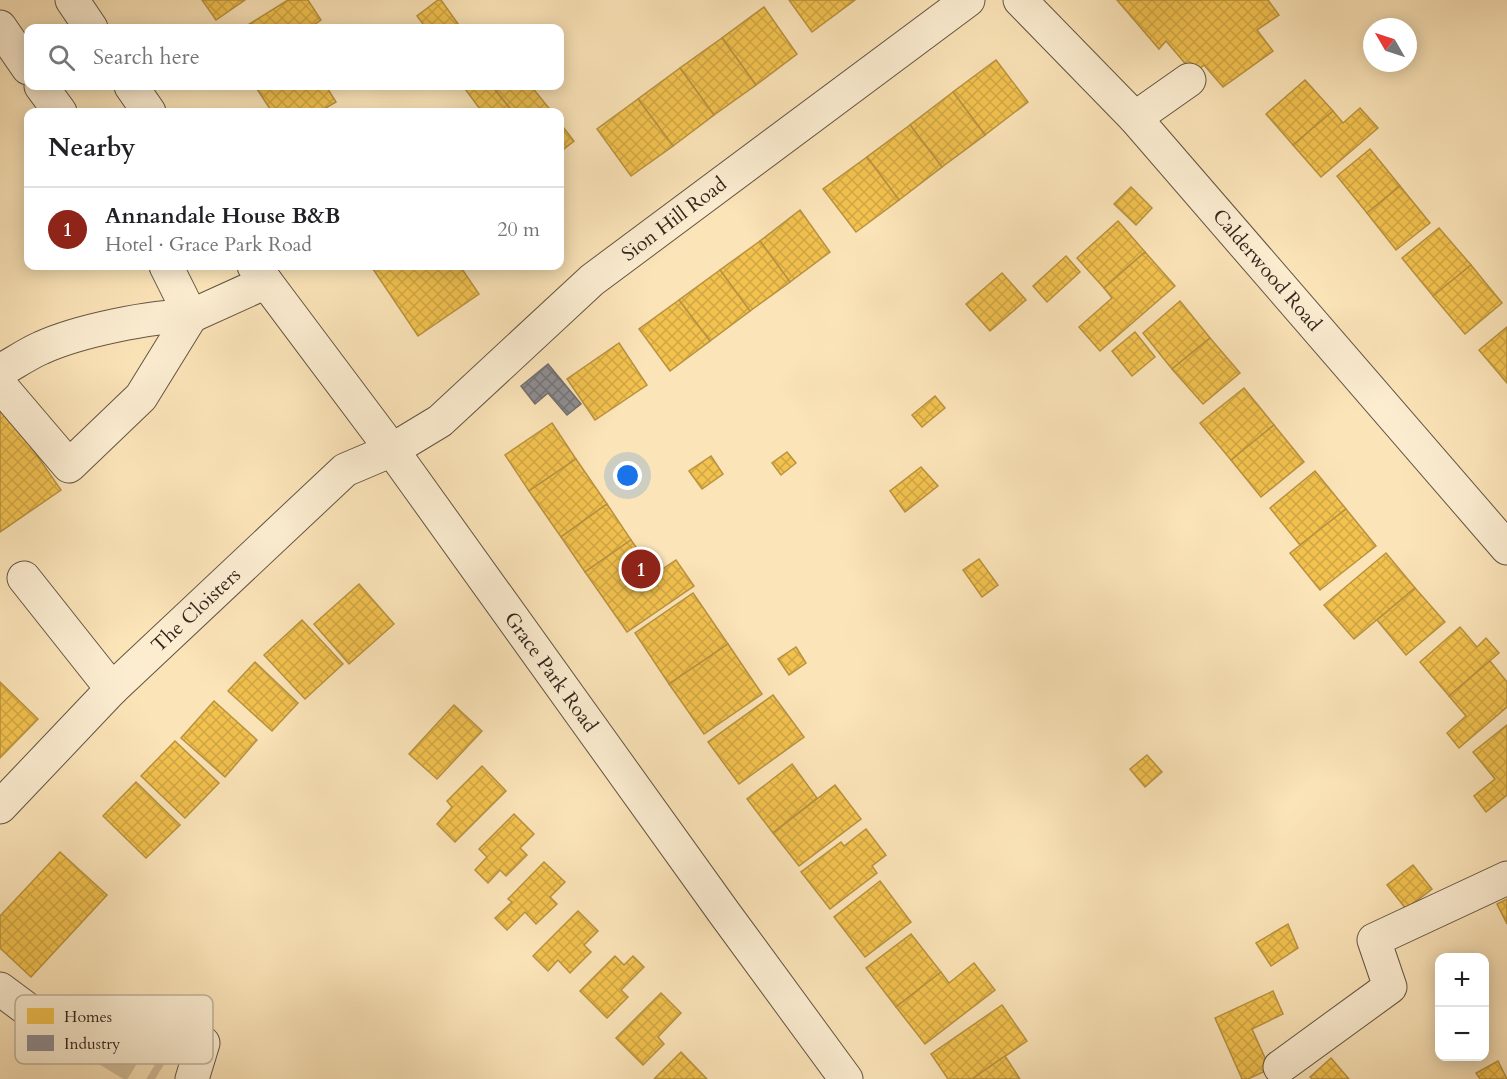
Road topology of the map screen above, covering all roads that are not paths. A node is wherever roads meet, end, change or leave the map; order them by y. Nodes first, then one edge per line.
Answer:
1 (72, 0) edge
2 (968, 0) edge
3 (1020, 0) edge
4 (89, 24) edge
5 (0, 27) edge
6 (24, 62) edge
7 (1189, 80) dead end
8 (44, 90) edge
9 (133, 90) edge
10 (57, 108) edge
11 (146, 108) edge
12 (1135, 118) junction
13 (168, 270) edge
14 (260, 274) edge
15 (191, 316) junction
16 (0, 371) edge
17 (0, 385) edge
18 (392, 450) junction
19 (1507, 548) edge
20 (24, 578) dead end
21 (112, 689) junction
22 (0, 807) edge
23 (1507, 878) edge
24 (0, 989) edge
25 (15, 1000) edge
26 (197, 1064) edge
27 (1280, 1067) dead end
28 (192, 1079) edge
29 (846, 1079) edge

1 - 4 street
2 - 18 street, Sion Hill Road
3 - 12 street, Calderwood Road
5 - 6 street
7 - 12 street
8 - 10 street
9 - 11 street
12 - 19 street, Calderwood Road
13 - 15 street
14 - 15 street
14 - 18 street, Grace Park Road
15 - 16 street
15 - 17 street
18 - 21 street, The Cloisters
18 - 29 street, Grace Park Road
20 - 21 street
21 - 22 street, The Cloisters
23 - 27 street
24 - 25 street
26 - 28 street

